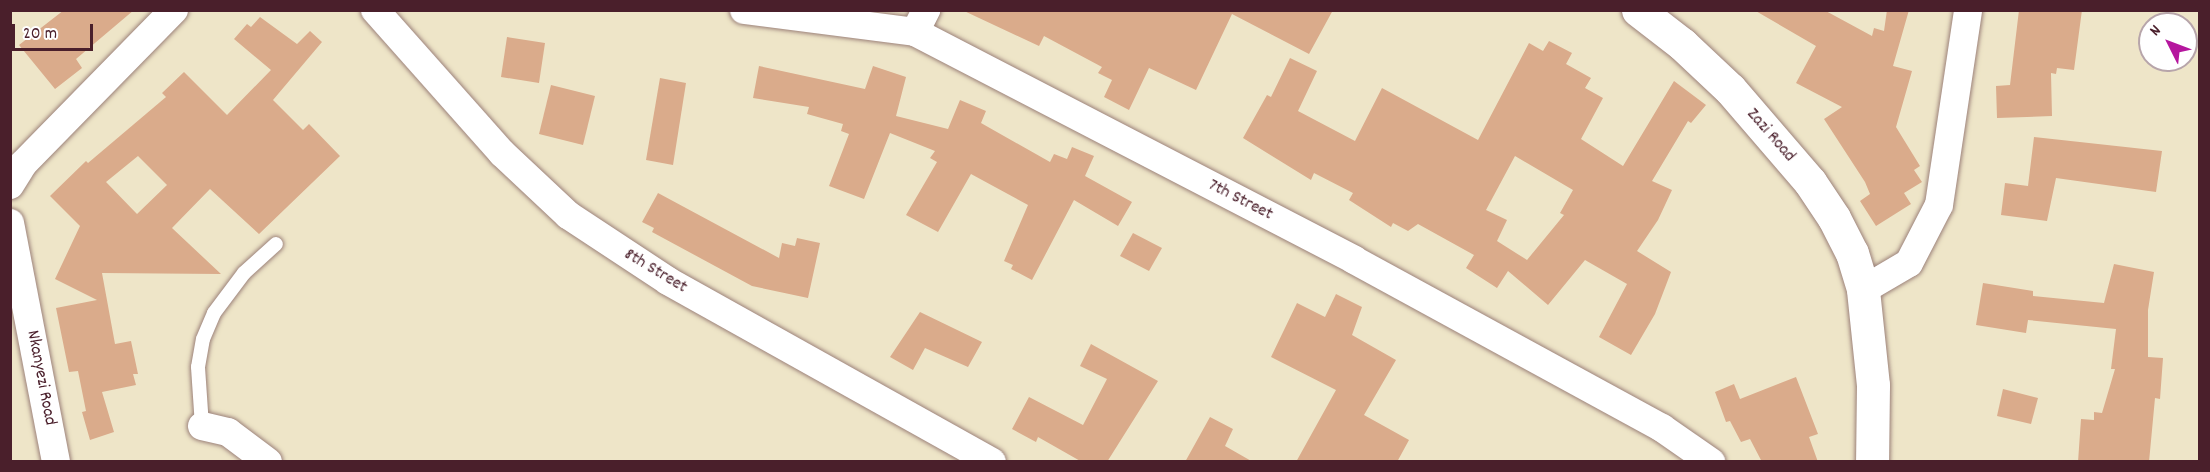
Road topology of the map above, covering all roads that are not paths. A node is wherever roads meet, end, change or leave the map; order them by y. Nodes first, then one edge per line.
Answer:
1 (174, 10) edge
2 (375, 10) edge
3 (744, 10) edge
4 (1638, 10) edge
5 (1968, 10) edge
6 (920, 21) edge
7 (10, 185) edge
8 (10, 223) edge
9 (276, 244) dead end
10 (1863, 290) junction
11 (202, 426) joint
12 (56, 462) edge
13 (268, 462) edge
14 (992, 462) edge
15 (1711, 462) edge
16 (1872, 462) edge

1 - 7 street
2 - 14 street, 8th Street
3 - 6 street, 7th Street
4 - 10 street, Zazi Road
5 - 10 street
6 - 15 street, 7th Street
8 - 12 street, Nkanyezi Road
9 - 11 lane
10 - 16 street, Zazi Road
11 - 13 street

